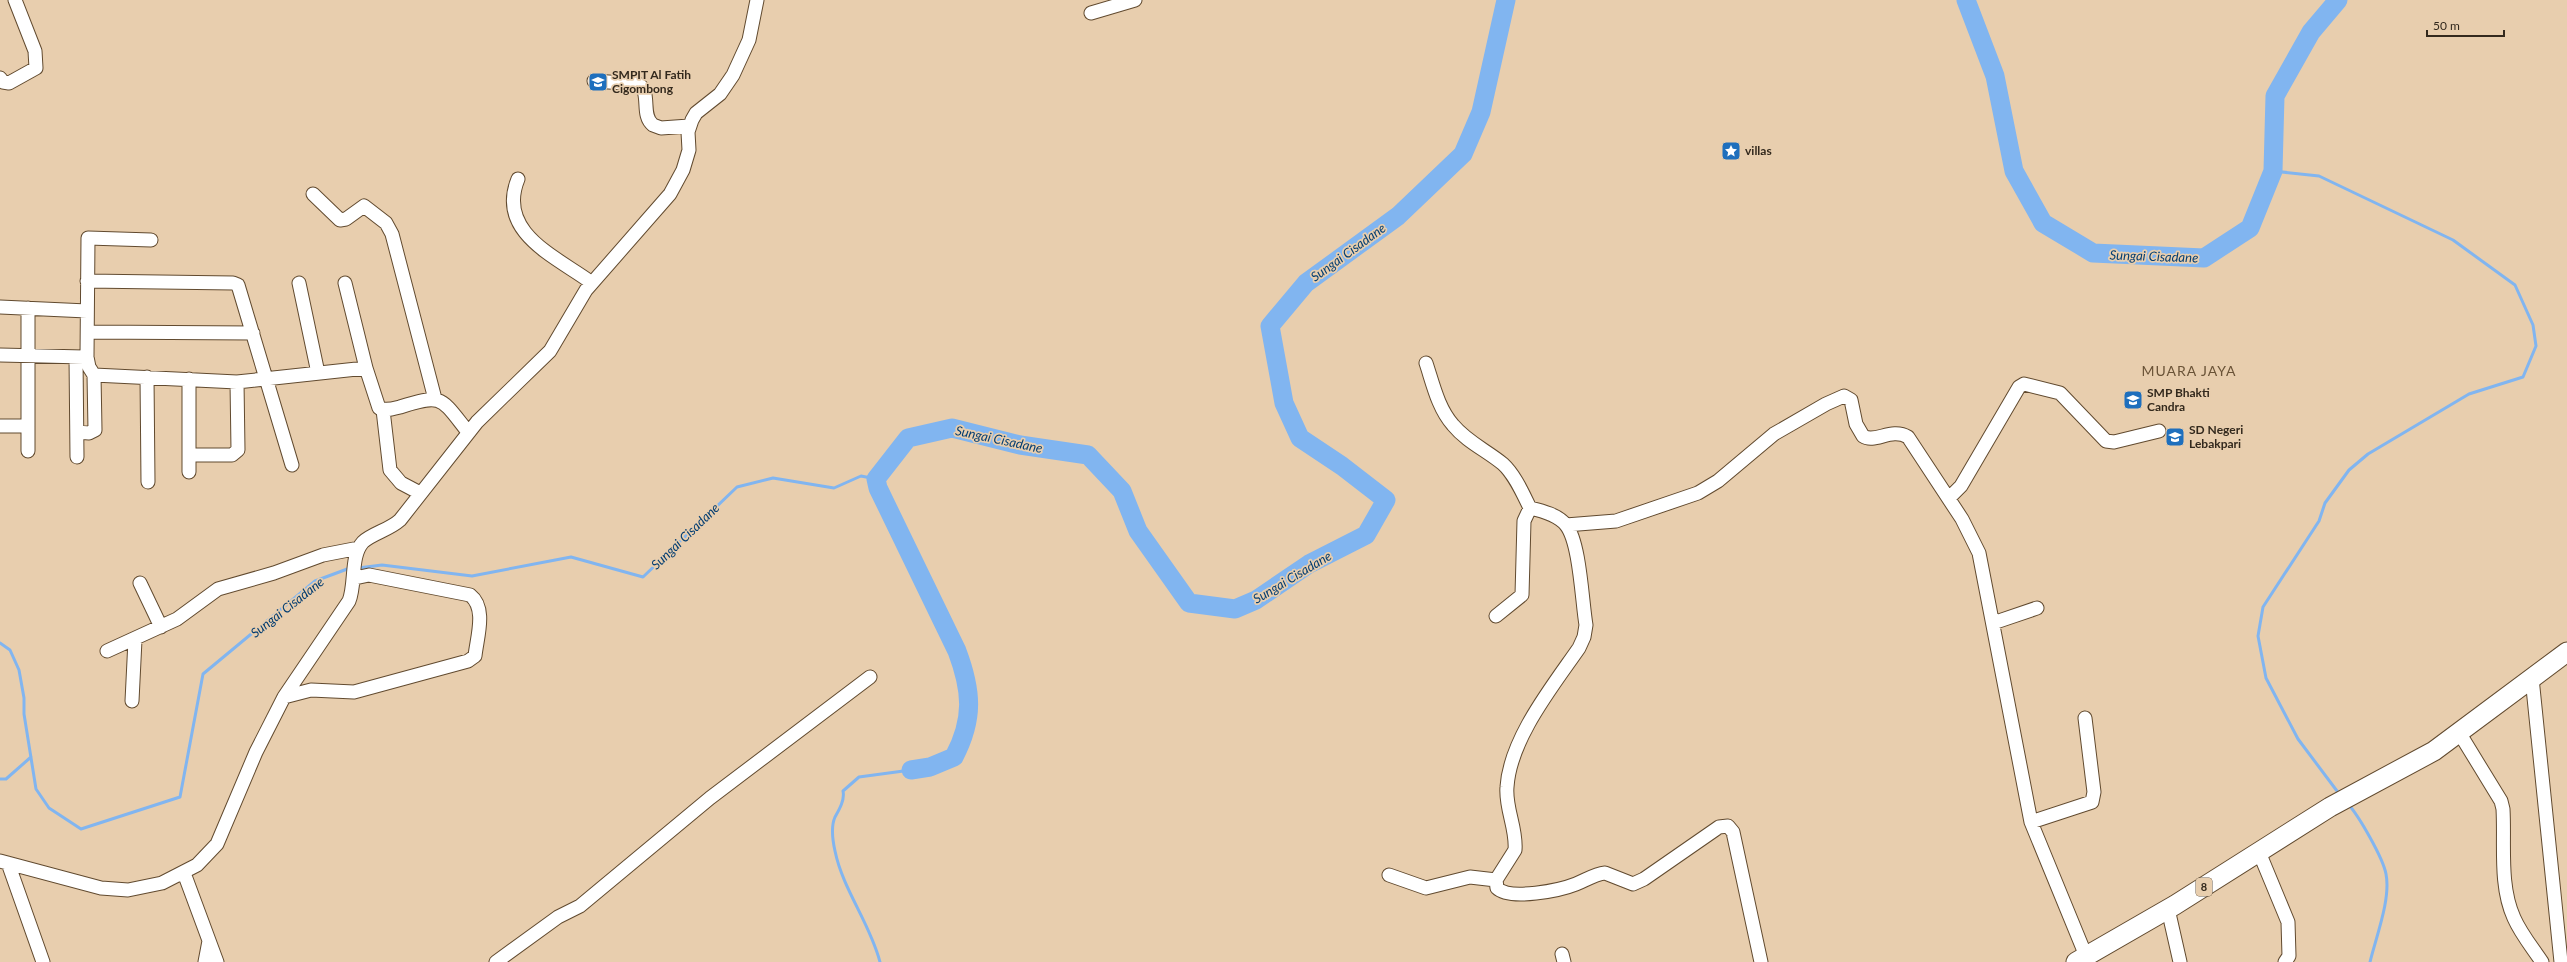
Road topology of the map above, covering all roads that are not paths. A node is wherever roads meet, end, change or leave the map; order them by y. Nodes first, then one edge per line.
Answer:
1 (15, 0) edge
2 (757, 0) edge
3 (1135, 0) edge
4 (1091, 13) dead end
5 (0, 78) edge
6 (594, 80) dead end
7 (689, 126) junction
8 (518, 179) dead end
9 (313, 194) dead end
10 (151, 240) dead end
11 (87, 281) junction
12 (298, 283) dead end
13 (346, 283) dead end
14 (592, 283) junction
15 (0, 307) edge
16 (28, 308) junction
17 (87, 311) junction
18 (88, 332) junction
19 (253, 333) junction
20 (0, 355) edge
21 (28, 356) junction
22 (82, 357) junction
23 (1426, 363) dead end
24 (366, 368) junction
25 (318, 373) junction
26 (94, 375) junction
27 (147, 377) junction
28 (189, 379) junction
29 (266, 380) junction
30 (237, 382) junction
31 (435, 399) junction
32 (383, 410) junction
33 (0, 426) edge
34 (28, 426) junction
35 (2159, 431) dead end
36 (77, 432) junction
37 (468, 432) junction
38 (28, 451) dead end
39 (189, 455) junction
40 (77, 457) dead end
41 (292, 465) dead end
42 (189, 472) dead end
43 (148, 482) dead end
44 (420, 493) junction
45 (1949, 498) junction
46 (1530, 508) junction
47 (1566, 525) junction
48 (358, 552) junction
49 (355, 577) junction
50 (140, 583) dead end
51 (2037, 608) dead end
52 (1496, 616) dead end
53 (1993, 622) junction
54 (161, 627) junction
55 (135, 640) junction
56 (106, 651) dead end
57 (2567, 652) edge
58 (870, 677) dead end
59 (2532, 678) junction
60 (284, 697) junction
61 (132, 702) dead end
62 (2085, 718) dead end
63 (2460, 734) junction
64 (2031, 822) junction
65 (2259, 852) junction
66 (4, 862) edge
67 (184, 873) junction
68 (1390, 875) dead end
69 (1496, 880) junction
70 (2168, 909) junction
71 (209, 941) junction
72 (2081, 959) edge
73 (43, 962) edge
74 (205, 962) edge
75 (217, 962) edge
76 (496, 962) edge
77 (1762, 962) edge
78 (2180, 962) edge
79 (2285, 962) edge
80 (2542, 962) edge
81 (2561, 962) edge

1 - 5 street
2 - 7 street
3 - 4 street
6 - 7 street
7 - 14 street
8 - 14 street
9 - 31 street
10 - 11 street
11 - 17 street
11 - 19 street
12 - 25 street
13 - 24 street
14 - 37 street
15 - 16 street
16 - 17 street
16 - 21 street
17 - 18 street
18 - 19 street
18 - 22 street
19 - 29 street
20 - 21 street
21 - 22 street
21 - 34 street
22 - 26 street
22 - 36 street
23 - 46 street
24 - 25 street
24 - 32 street
25 - 29 street
26 - 27 street
26 - 36 street
27 - 28 street
27 - 43 street
28 - 30 street
28 - 39 street
29 - 30 street
29 - 41 street
30 - 39 street
31 - 32 street
31 - 37 street
32 - 44 street
33 - 34 street
34 - 38 street
35 - 45 street
36 - 40 street
37 - 44 street
39 - 42 street
44 - 48 street
45 - 47 street
45 - 53 street
46 - 47 street
46 - 52 street
47 - 69 street
48 - 49 street
48 - 54 street
49 - 60 street
49 - 60 street
50 - 54 street
51 - 53 street
53 - 64 street
54 - 55 street
55 - 56 street
55 - 61 street
57 - 59 highway, 8
58 - 76 street
59 - 63 highway, 8
59 - 81 street
60 - 67 street
62 - 64 street
63 - 65 highway, 8
63 - 80 street
64 - 72 street
65 - 70 highway, 8
65 - 79 street
66 - 67 street
66 - 73 street
67 - 71 street
68 - 69 street
69 - 77 street
70 - 72 highway, 8
70 - 78 street
71 - 74 street
71 - 75 street

